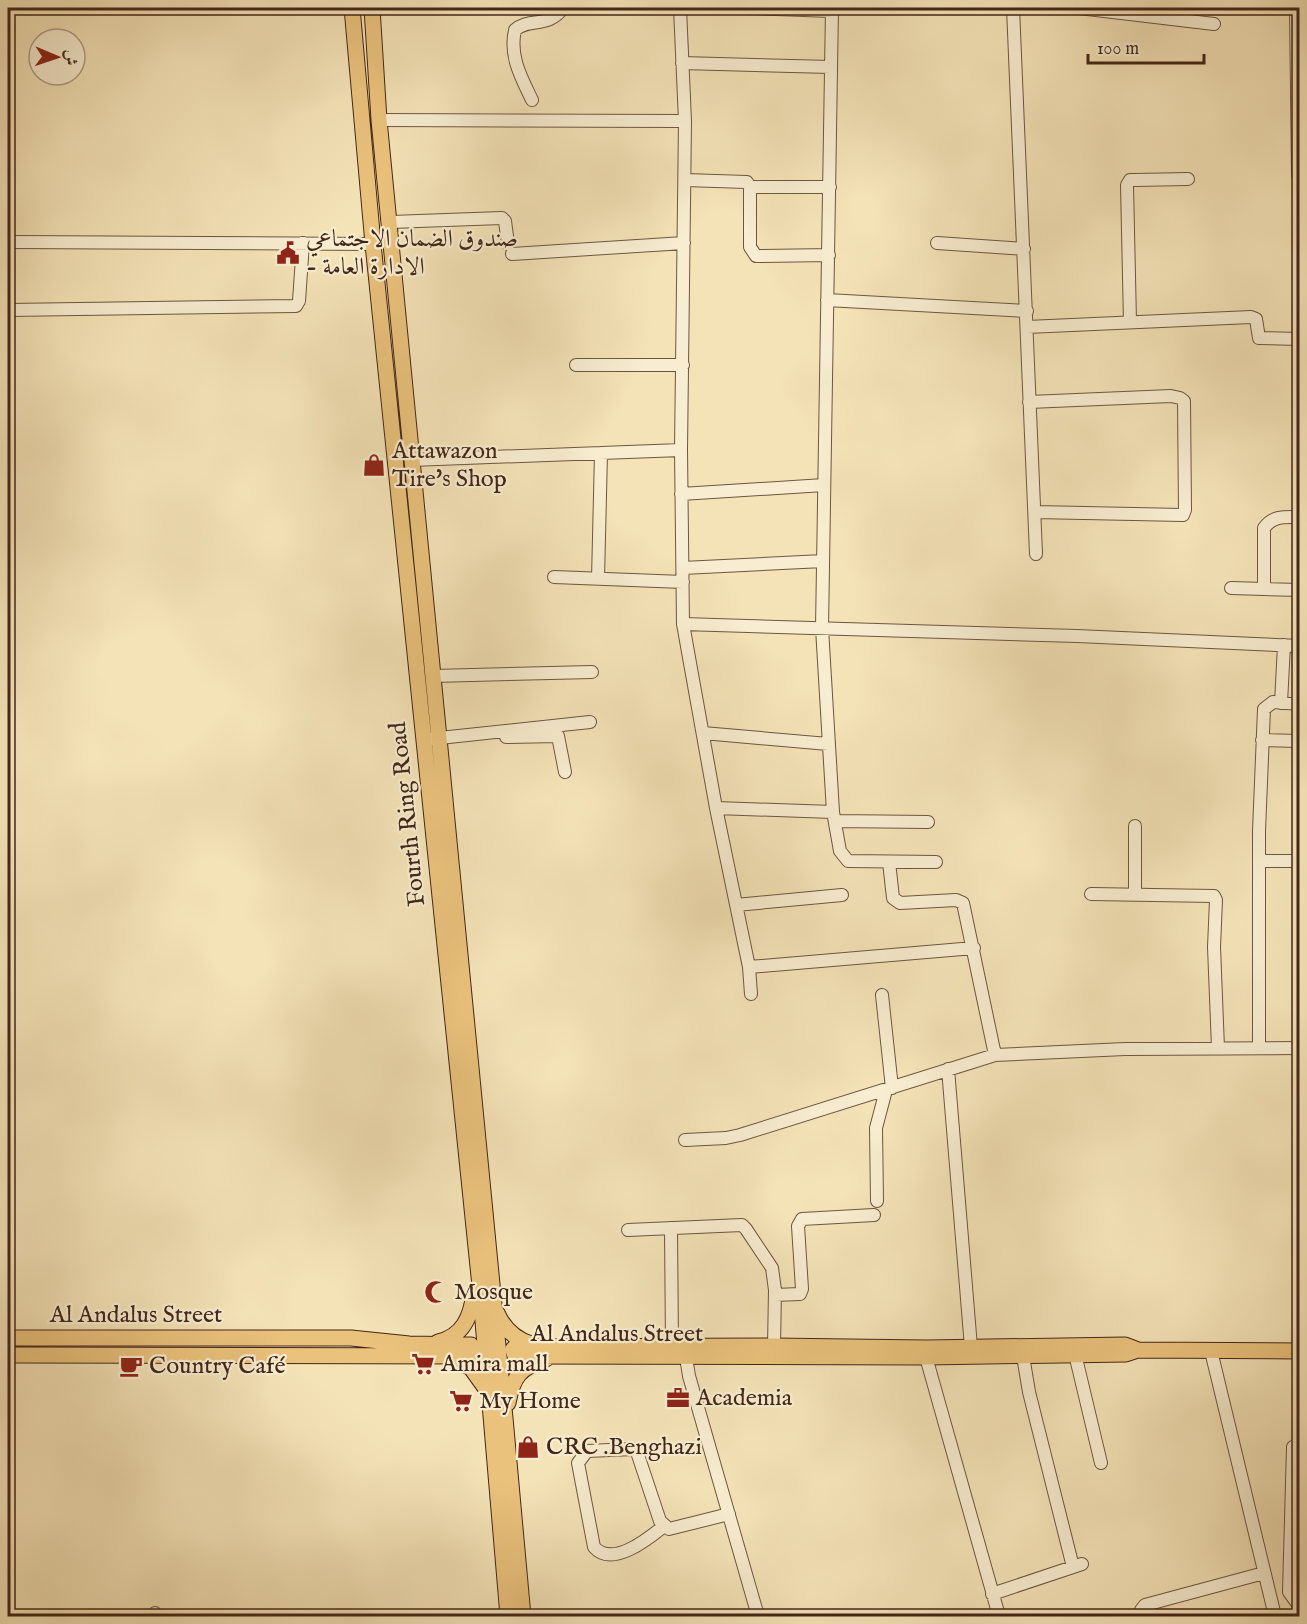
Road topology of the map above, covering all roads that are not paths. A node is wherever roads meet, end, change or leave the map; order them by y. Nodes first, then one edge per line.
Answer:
1 (352, 8) edge
2 (372, 8) edge
3 (563, 8) edge
4 (680, 8) edge
5 (747, 8) edge
6 (1013, 8) edge
7 (1078, 8) edge
8 (1296, 8) edge
9 (832, 9) edge
10 (1214, 24) dead end
11 (682, 63) junction
12 (831, 67) junction
13 (532, 100) dead end
14 (379, 120) junction
15 (684, 121) junction
16 (1298, 175) dead end
17 (1188, 179) dead end
18 (685, 180) junction
19 (750, 187) junction
20 (830, 187) junction
21 (391, 222) junction
22 (8, 242) edge
23 (303, 243) junction
24 (684, 243) junction
25 (938, 243) dead end
26 (373, 244) junction
27 (1024, 249) junction
28 (829, 255) junction
29 (827, 300) junction
30 (8, 310) edge
31 (1027, 311) junction
32 (1130, 322) junction
33 (1027, 327) junction
34 (1299, 339) edge
35 (683, 364) junction
36 (576, 365) dead end
37 (1029, 402) junction
38 (681, 450) junction
39 (601, 453) junction
40 (411, 460) junction
41 (824, 485) junction
42 (681, 494) junction
43 (400, 510) junction
44 (417, 511) junction
45 (1035, 512) junction
46 (1299, 518) edge
47 (1035, 554) dead end
48 (824, 561) junction
49 (683, 568) junction
50 (554, 577) dead end
51 (598, 579) junction
52 (683, 582) junction
53 (1232, 588) dead end
54 (1264, 589) junction
55 (1299, 590) edge
56 (683, 624) junction
57 (822, 628) junction
58 (1284, 645) junction
59 (1299, 646) edge
60 (592, 672) dead end
61 (433, 676) junction
62 (1281, 703) junction
63 (1299, 704) edge
64 (590, 722) dead end
65 (702, 733) junction
66 (1262, 740) junction
67 (434, 741) junction
68 (1299, 741) edge
69 (828, 744) junction
70 (565, 772) dead end
71 (716, 808) junction
72 (834, 817) junction
73 (928, 822) dead end
74 (1136, 826) dead end
75 (1259, 861) junction
76 (1299, 861) edge
77 (890, 862) junction
78 (936, 862) dead end
79 (1091, 894) dead end
80 (1135, 894) junction
81 (842, 895) dead end
82 (736, 905) junction
83 (974, 948) junction
84 (748, 967) junction
85 (752, 994) dead end
86 (882, 995) dead end
87 (1218, 1048) junction
88 (1259, 1048) junction
89 (1299, 1048) edge
90 (995, 1055) junction
91 (948, 1070) junction
92 (889, 1089) junction
93 (685, 1140) dead end
94 (877, 1201) dead end
95 (874, 1215) dead end
96 (670, 1228) junction
97 (628, 1230) dead end
98 (478, 1266) junction
99 (775, 1295) junction
100 (494, 1305) junction
101 (280, 1337) junction
102 (8, 1338) edge
103 (423, 1344) junction
104 (672, 1346) junction
105 (774, 1346) junction
106 (971, 1347) junction
107 (1138, 1350) junction
108 (549, 1351) junction
109 (749, 1351) junction
110 (1210, 1351) junction
111 (1299, 1351) edge
112 (1075, 1354) junction
113 (8, 1355) edge
114 (280, 1356) junction
115 (446, 1356) junction
116 (1023, 1356) junction
117 (686, 1357) junction
118 (926, 1357) junction
119 (488, 1392) junction
120 (505, 1418) junction
121 (1299, 1443) edge
122 (1101, 1463) dead end
123 (729, 1514) junction
124 (664, 1526) junction
125 (1264, 1573) junction
126 (992, 1594) junction
127 (1299, 1607) edge
128 (508, 1617) edge
129 (523, 1617) edge
130 (758, 1617) edge
131 (999, 1617) edge
132 (1142, 1617) edge
133 (1275, 1617) edge

1 - 26 main road, Fourth Ring Road
2 - 14 main road, Fourth Ring Road
3 - 13 street
4 - 11 street
5 - 9 street
6 - 27 street
7 - 10 street
8 - 16 street
9 - 12 street
11 - 12 street
11 - 15 street
12 - 20 street
14 - 15 street
14 - 21 main road, Fourth Ring Road
15 - 18 street
17 - 32 street
18 - 19 street
18 - 24 street
19 - 20 street
19 - 28 street
20 - 28 street
21 - 24 street
21 - 40 main road, Fourth Ring Road
22 - 23 street
23 - 26 street
23 - 30 street
24 - 35 street
25 - 27 street
26 - 43 main road, Fourth Ring Road
27 - 31 street
28 - 29 street
29 - 31 street
29 - 41 street
31 - 33 street
32 - 33 street
32 - 34 street
33 - 37 street
35 - 36 street
35 - 38 street
37 - 45 street
37 - 45 street
38 - 39 street
38 - 42 street
39 - 40 street
39 - 51 street
40 - 44 main road, Fourth Ring Road
41 - 42 street
41 - 48 street
42 - 49 street
43 - 44 main road
43 - 67 main road, Fourth Ring Road
44 - 61 main road, Fourth Ring Road
45 - 47 street
46 - 54 street
48 - 49 street
48 - 57 street
49 - 52 street
50 - 51 street
51 - 52 street
52 - 56 street
53 - 54 street
54 - 55 street
56 - 57 street
56 - 65 street
57 - 58 street
57 - 69 street
58 - 59 street
58 - 62 street
60 - 61 street
61 - 67 main road, Fourth Ring Road
62 - 63 street
62 - 66 street
64 - 67 street
65 - 69 street
65 - 71 street
66 - 68 street
66 - 75 street
67 - 70 street
67 - 98 main road, Fourth Ring Road
67 - 100 main road, Fourth Ring Road
69 - 72 street
71 - 72 street
71 - 82 street
72 - 73 street
72 - 77 street
74 - 80 street
75 - 76 street
75 - 88 street
77 - 78 street
77 - 83 street
79 - 80 street
80 - 87 street
81 - 82 street
82 - 84 street
83 - 84 street
83 - 90 street
84 - 85 street
86 - 92 street
87 - 88 street
87 - 90 street
88 - 89 street
90 - 91 street
91 - 92 street
91 - 106 street
92 - 93 street
92 - 94 street
95 - 99 street
96 - 97 street
96 - 99 street
96 - 104 street
98 - 103 main road
98 - 119 main road, Fourth Ring Road
99 - 105 street
100 - 108 main road
100 - 120 main road, Fourth Ring Road
101 - 102 main road, Al Andalus Street
101 - 103 main road, Al Andalus Street
101 - 114 main road
103 - 115 main road, Al Andalus Street
104 - 108 main road, Al Andalus Street
104 - 109 main road, Al Andalus Street
105 - 106 main road, Al Andalus Street
105 - 109 main road, Al Andalus Street
106 - 107 main road, Al Andalus Street
107 - 110 main road, Al Andalus Street
107 - 112 main road, Al Andalus Street
108 - 117 main road, Al Andalus Street
108 - 120 main road
109 - 117 main road, Al Andalus Street
109 - 118 main road, Al Andalus Street
110 - 111 main road, Al Andalus Street
110 - 125 street
112 - 116 main road, Al Andalus Street
112 - 122 street
113 - 114 main road, Al Andalus Street
114 - 115 main road, Al Andalus Street
115 - 119 main road
116 - 118 main road, Al Andalus Street
116 - 126 street
117 - 123 street
118 - 126 street
119 - 128 main road, Fourth Ring Road
120 - 129 main road, Fourth Ring Road
121 - 127 street
123 - 124 street
123 - 130 street
124 - 124 street
125 - 132 street
125 - 133 street
126 - 131 street

